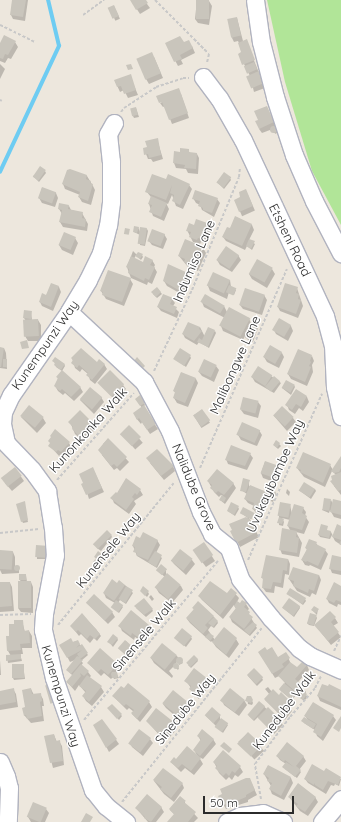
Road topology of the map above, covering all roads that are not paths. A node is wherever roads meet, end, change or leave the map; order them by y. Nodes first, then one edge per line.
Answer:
1 (255, 0) edge
2 (203, 77) road end
3 (114, 123) road end
4 (341, 253) edge
5 (69, 312) junction
6 (341, 416) edge
7 (335, 667) edge
8 (0, 762) edge
9 (341, 799) edge
10 (119, 817) edge
11 (8, 822) edge
12 (227, 822) edge
13 (283, 822) edge
14 (322, 822) edge

1 - 4 street
2 - 6 street, Etsheni Road
3 - 5 street, Kunempunzi Way
5 - 7 street, Nalidube Grove
5 - 10 street, Kunempunzi Way
8 - 11 street
9 - 14 street
12 - 13 street

